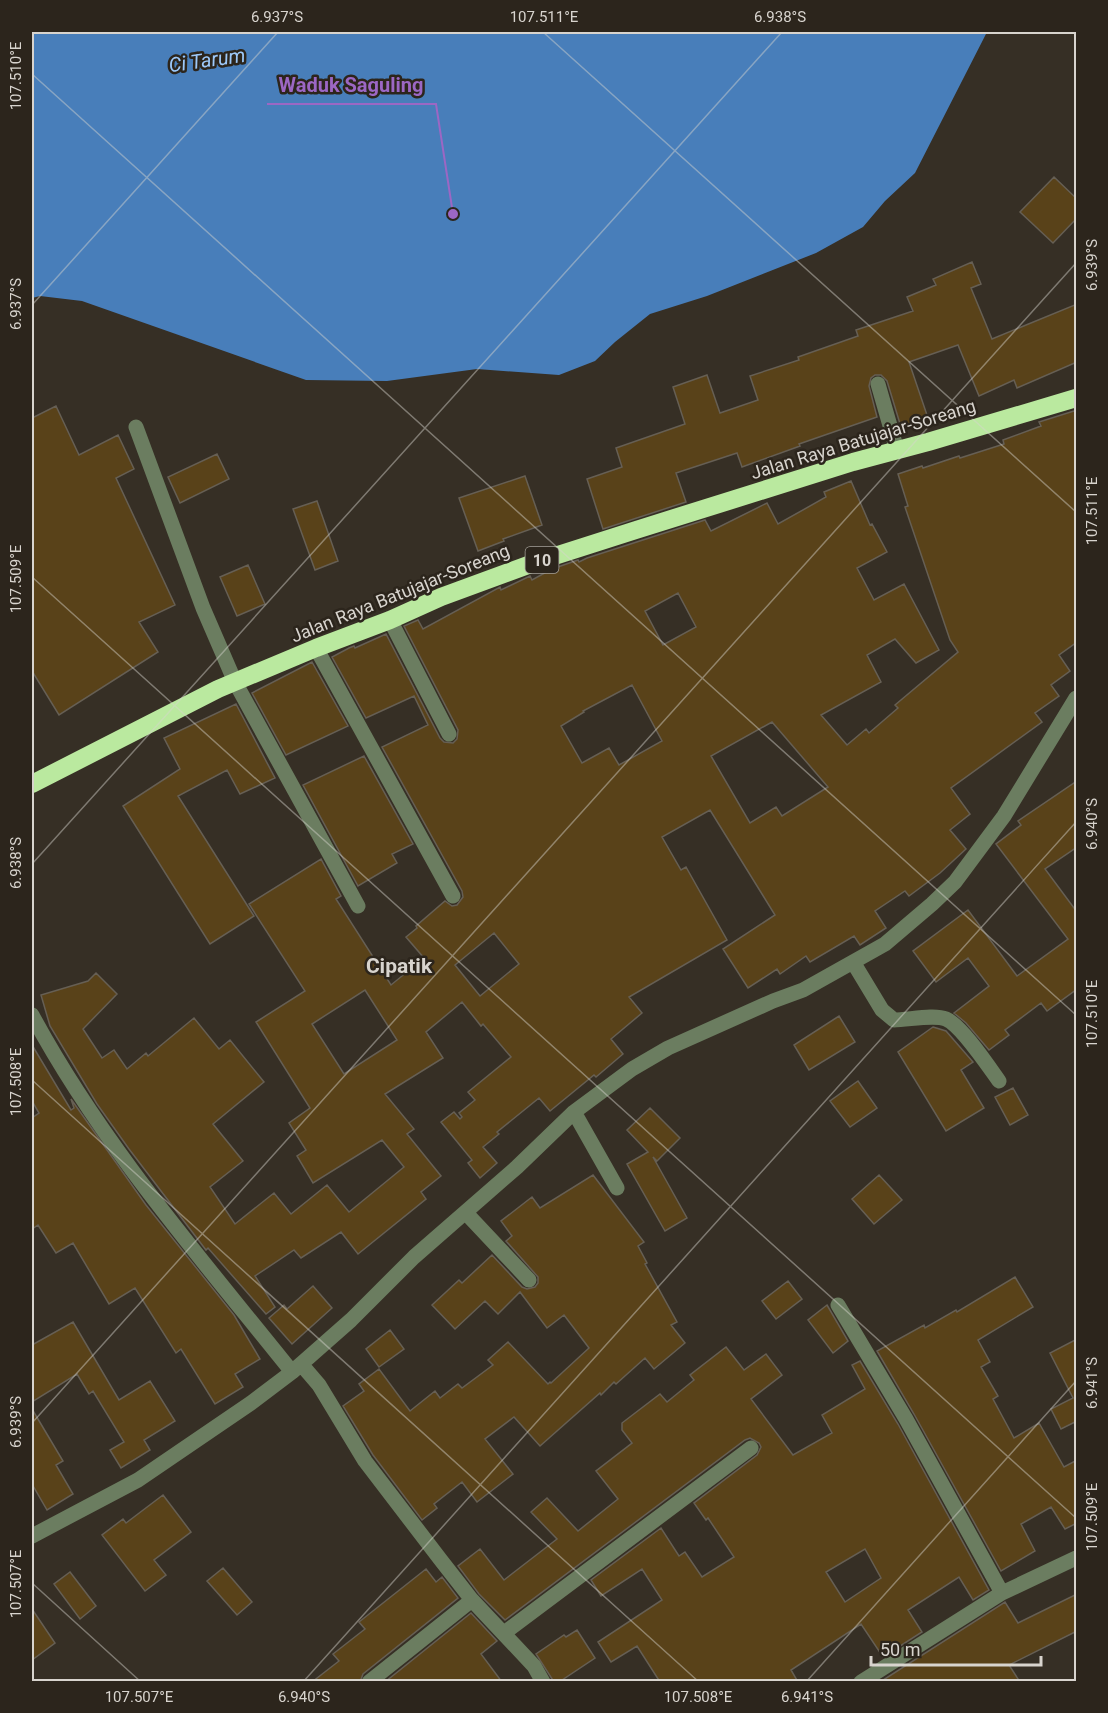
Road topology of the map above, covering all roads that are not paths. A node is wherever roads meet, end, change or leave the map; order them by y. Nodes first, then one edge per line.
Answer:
1 (878, 384) dead end
2 (1077, 398) edge
3 (136, 427) dead end
4 (897, 450) junction
5 (390, 620) junction
6 (316, 648) junction
7 (235, 682) junction
8 (1077, 698) edge
9 (449, 734) dead end
10 (32, 784) edge
11 (453, 896) dead end
12 (358, 906) dead end
13 (855, 965) junction
14 (32, 1015) edge
15 (999, 1081) dead end
16 (574, 1112) junction
17 (617, 1188) dead end
18 (466, 1213) junction
19 (529, 1280) dead end
20 (838, 1305) dead end
21 (296, 1368) junction
22 (751, 1448) dead end
23 (32, 1536) edge
24 (1077, 1558) edge
25 (1002, 1593) junction
26 (472, 1600) junction
27 (504, 1633) junction
28 (369, 1682) edge
29 (543, 1682) edge
30 (861, 1682) edge

1 - 4 street
2 - 4 highway, Jalan Raya Batujajar-Soreang / 10
3 - 7 street
4 - 5 highway, Jalan Raya Batujajar-Soreang / 10
5 - 6 highway, Jalan Raya Batujajar-Soreang / 10
5 - 9 street
6 - 7 highway, Jalan Raya Batujajar-Soreang / 10
6 - 11 street
7 - 10 highway, Jalan Raya Batujajar-Soreang / 10
7 - 12 street
8 - 13 street
13 - 15 street
13 - 16 street
14 - 21 street
16 - 17 street
16 - 18 street
18 - 19 street
18 - 21 street
20 - 25 street
21 - 23 street
21 - 26 street
22 - 27 street
24 - 25 street
25 - 30 street
26 - 27 street
26 - 28 street
27 - 29 street

